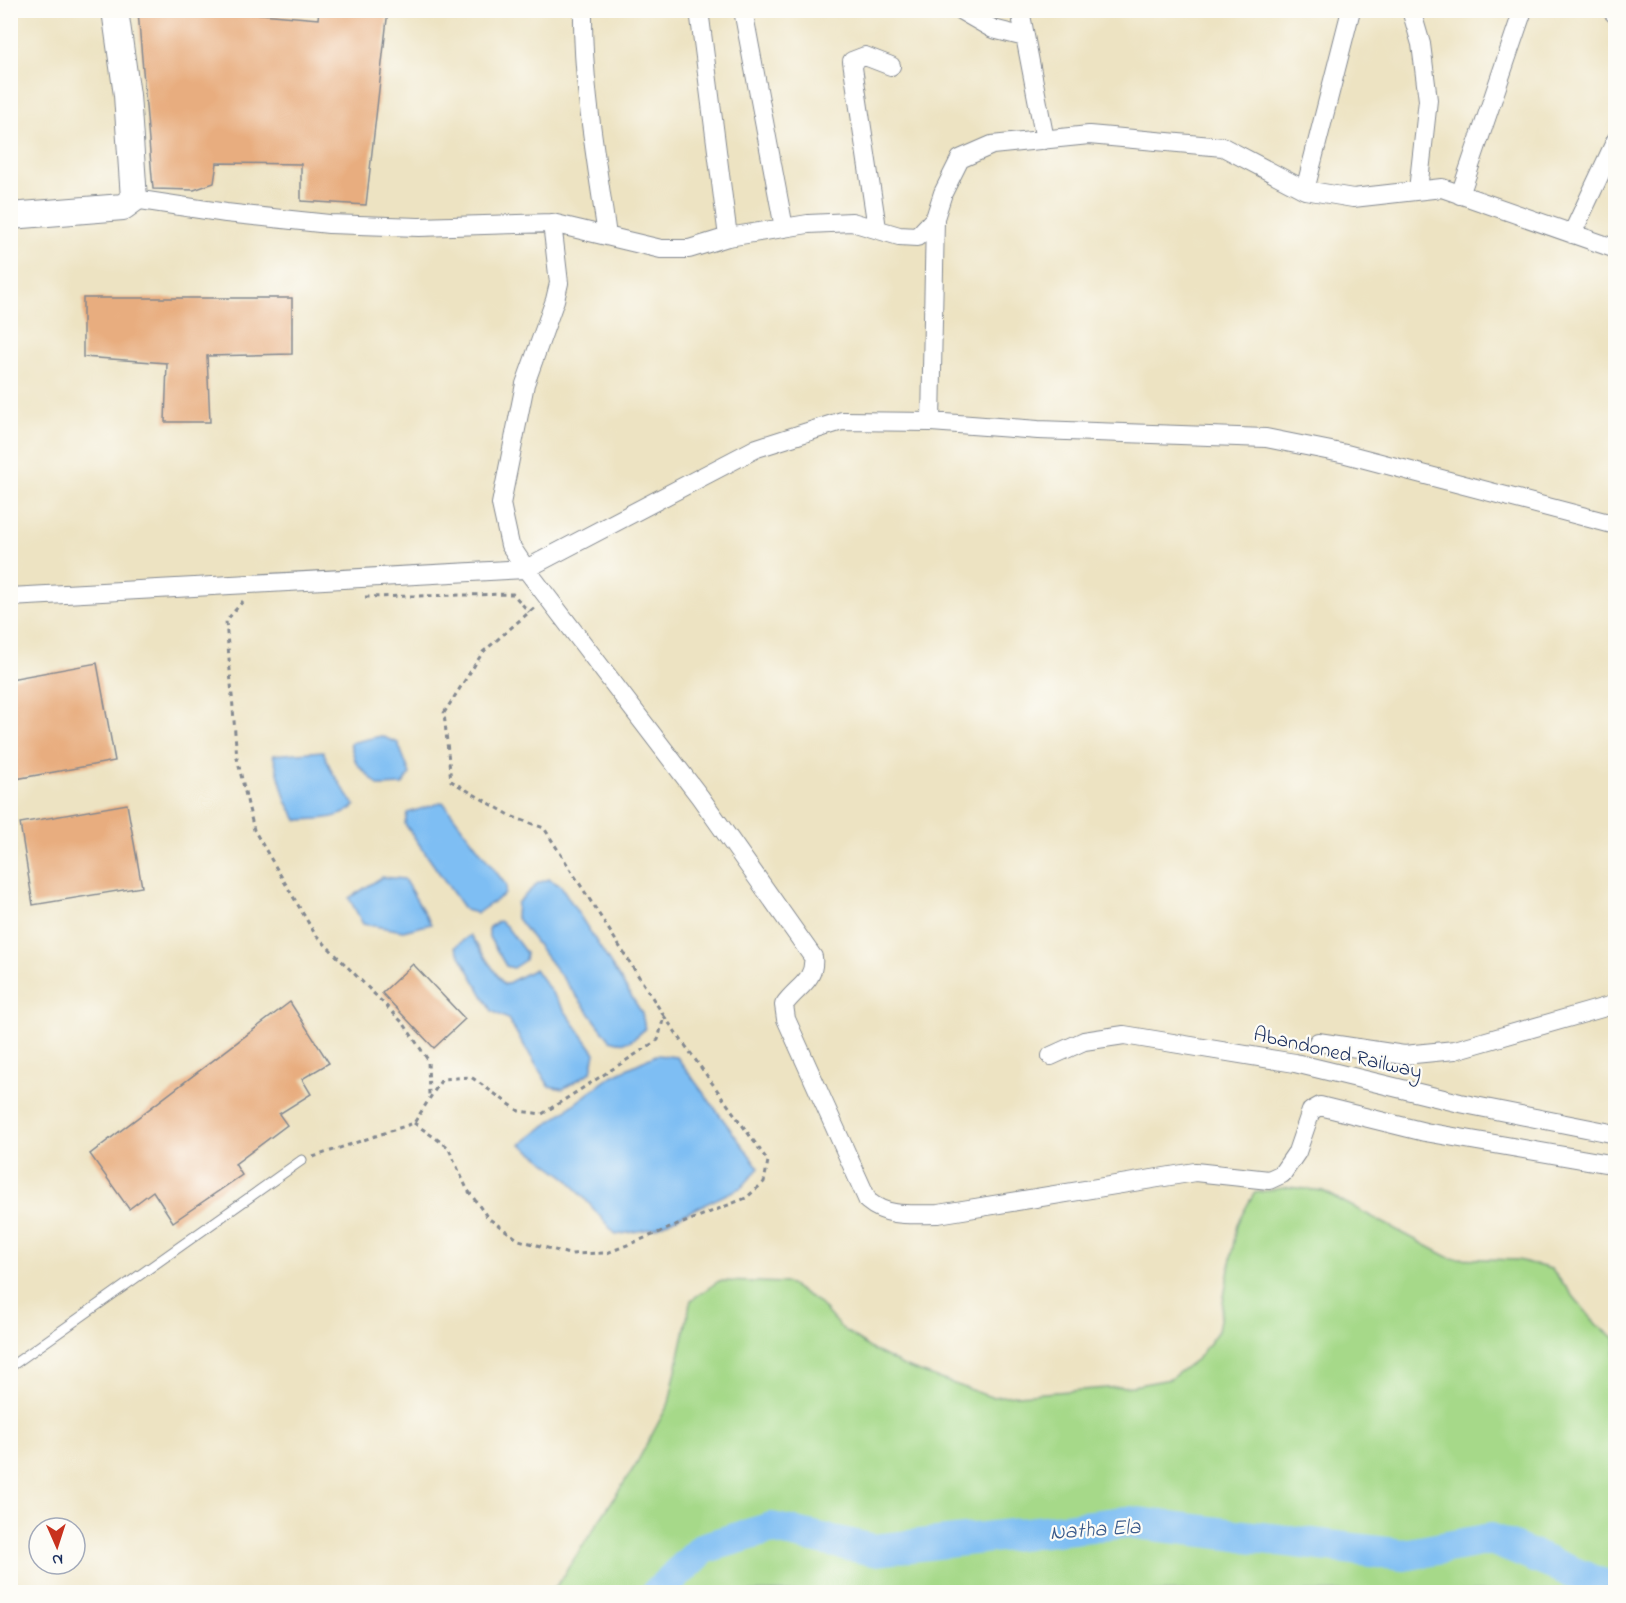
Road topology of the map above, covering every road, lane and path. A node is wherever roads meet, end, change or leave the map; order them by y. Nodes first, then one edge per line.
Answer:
1 (115, 10) edge
2 (584, 10) edge
3 (699, 10) edge
4 (743, 10) edge
5 (960, 10) edge
6 (1020, 10) edge
7 (1351, 10) edge
8 (1411, 10) edge
9 (1523, 10) edge
10 (1611, 10) edge
11 (1616, 15) edge
12 (1024, 37) junction
13 (891, 66) dead end
14 (1045, 140) junction
15 (1616, 140) edge
16 (1305, 190) junction
17 (1418, 190) junction
18 (1460, 195) junction
19 (134, 199) junction
20 (10, 216) edge
21 (935, 218) junction
22 (552, 223) junction
23 (784, 228) junction
24 (877, 228) junction
25 (1572, 234) junction
26 (607, 236) junction
27 (728, 237) junction
28 (1616, 249) edge
29 (931, 422) junction
30 (1616, 525) edge
31 (526, 569) junction
32 (10, 597) edge
33 (361, 597) dead end
34 (547, 597) junction
35 (244, 600) dead end
36 (529, 612) junction
37 (1616, 1004) edge
38 (663, 1016) junction
39 (1318, 1042) dead end
40 (1051, 1056) dead end
41 (429, 1098) junction
42 (414, 1123) junction
43 (1616, 1134) edge
44 (302, 1160) joint
45 (1616, 1165) edge
46 (10, 1367) edge

1 - 19 street
2 - 26 street
3 - 27 street
4 - 23 street
5 - 12 street
6 - 12 street
7 - 16 street
8 - 17 street
9 - 18 street
10 - 11 street
12 - 14 street
13 - 24 street
14 - 16 street
14 - 21 street
15 - 25 street
16 - 17 street
17 - 18 street
18 - 25 street
19 - 20 street
19 - 22 street
21 - 24 street
21 - 29 street
22 - 26 street
22 - 31 street
23 - 24 street
23 - 27 street
25 - 28 street
26 - 27 street
29 - 30 street
29 - 31 street
31 - 32 street
31 - 34 street
33 - 36 path
34 - 36 path
34 - 45 street
35 - 41 path
36 - 38 path
37 - 39 street
38 - 41 path
38 - 42 path
40 - 43 street, Abandoned Railway
41 - 42 path
42 - 44 path
44 - 46 lane

